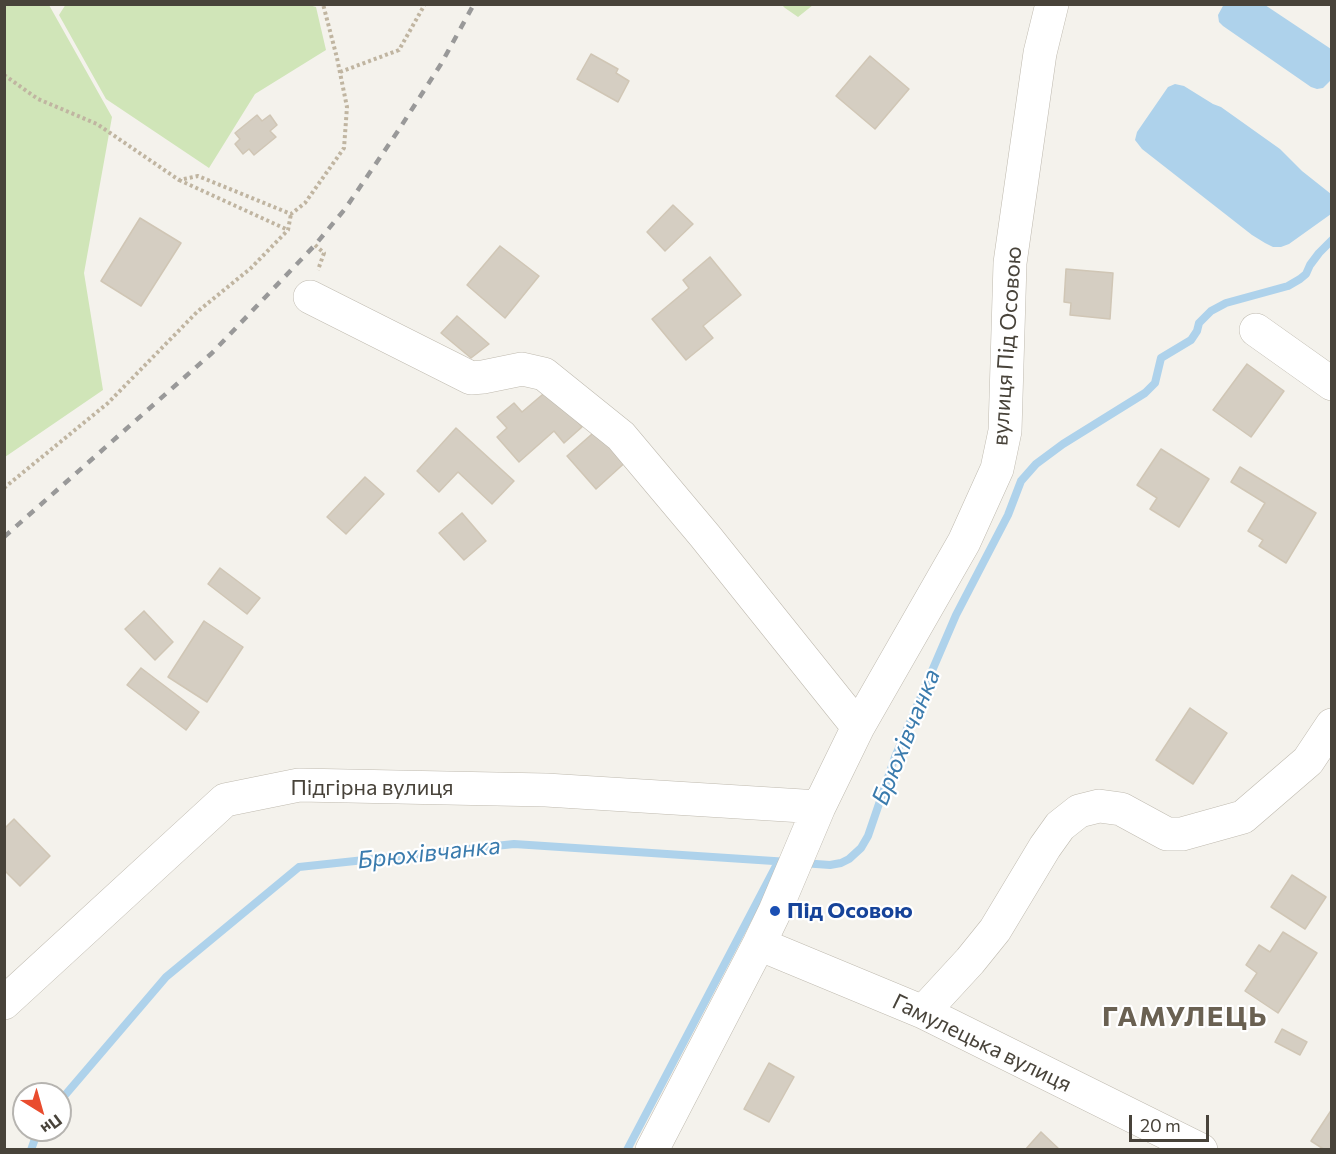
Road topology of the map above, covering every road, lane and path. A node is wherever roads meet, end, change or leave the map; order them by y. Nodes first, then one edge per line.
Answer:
1 (323, 4) edge
2 (425, 4) edge
3 (1052, 4) edge
4 (340, 72) junction
5 (4, 75) edge
6 (179, 180) junction
7 (291, 214) junction
8 (288, 230) junction
9 (310, 297) dead end
10 (1256, 330) dead end
11 (1332, 384) edge
12 (4, 488) edge
13 (1332, 725) edge
14 (858, 727) junction
15 (812, 821) junction
16 (759, 945) junction
17 (4, 1003) edge
18 (923, 1012) junction
19 (652, 1149) edge
20 (1201, 1149) edge

1 - 4 path
2 - 4 path
3 - 14 street, вулиця Під Осовою
4 - 7 path
5 - 6 path
6 - 7 path
6 - 8 path
7 - 8 path
8 - 12 path
9 - 14 street
10 - 11 street
13 - 18 street
14 - 15 street, вулиця Під Осовою
15 - 16 street, вулиця Під Осовою
15 - 17 street, Підгірна вулиця
16 - 18 street, Гамулецька вулиця
16 - 19 street
18 - 20 street, Гамулецька вулиця

